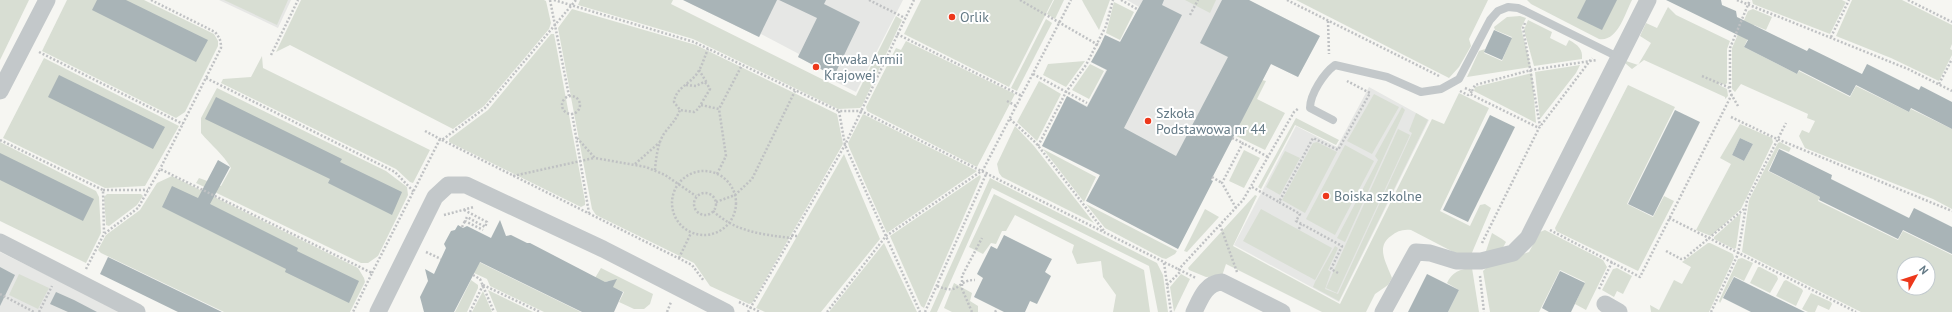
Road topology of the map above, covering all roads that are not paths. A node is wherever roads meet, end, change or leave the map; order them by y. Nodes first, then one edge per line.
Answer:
1 (47, 0) edge
2 (1648, 0) edge
3 (1618, 57) junction
4 (0, 91) edge
5 (1333, 120) dead end
6 (0, 242) edge
7 (732, 306) edge
8 (137, 312) edge
9 (378, 312) edge
10 (1194, 312) edge
11 (1282, 312) edge
12 (1383, 312) edge

1 - 4 street
2 - 3 street
3 - 5 lane
3 - 12 street
6 - 8 street
7 - 9 street
10 - 11 street

